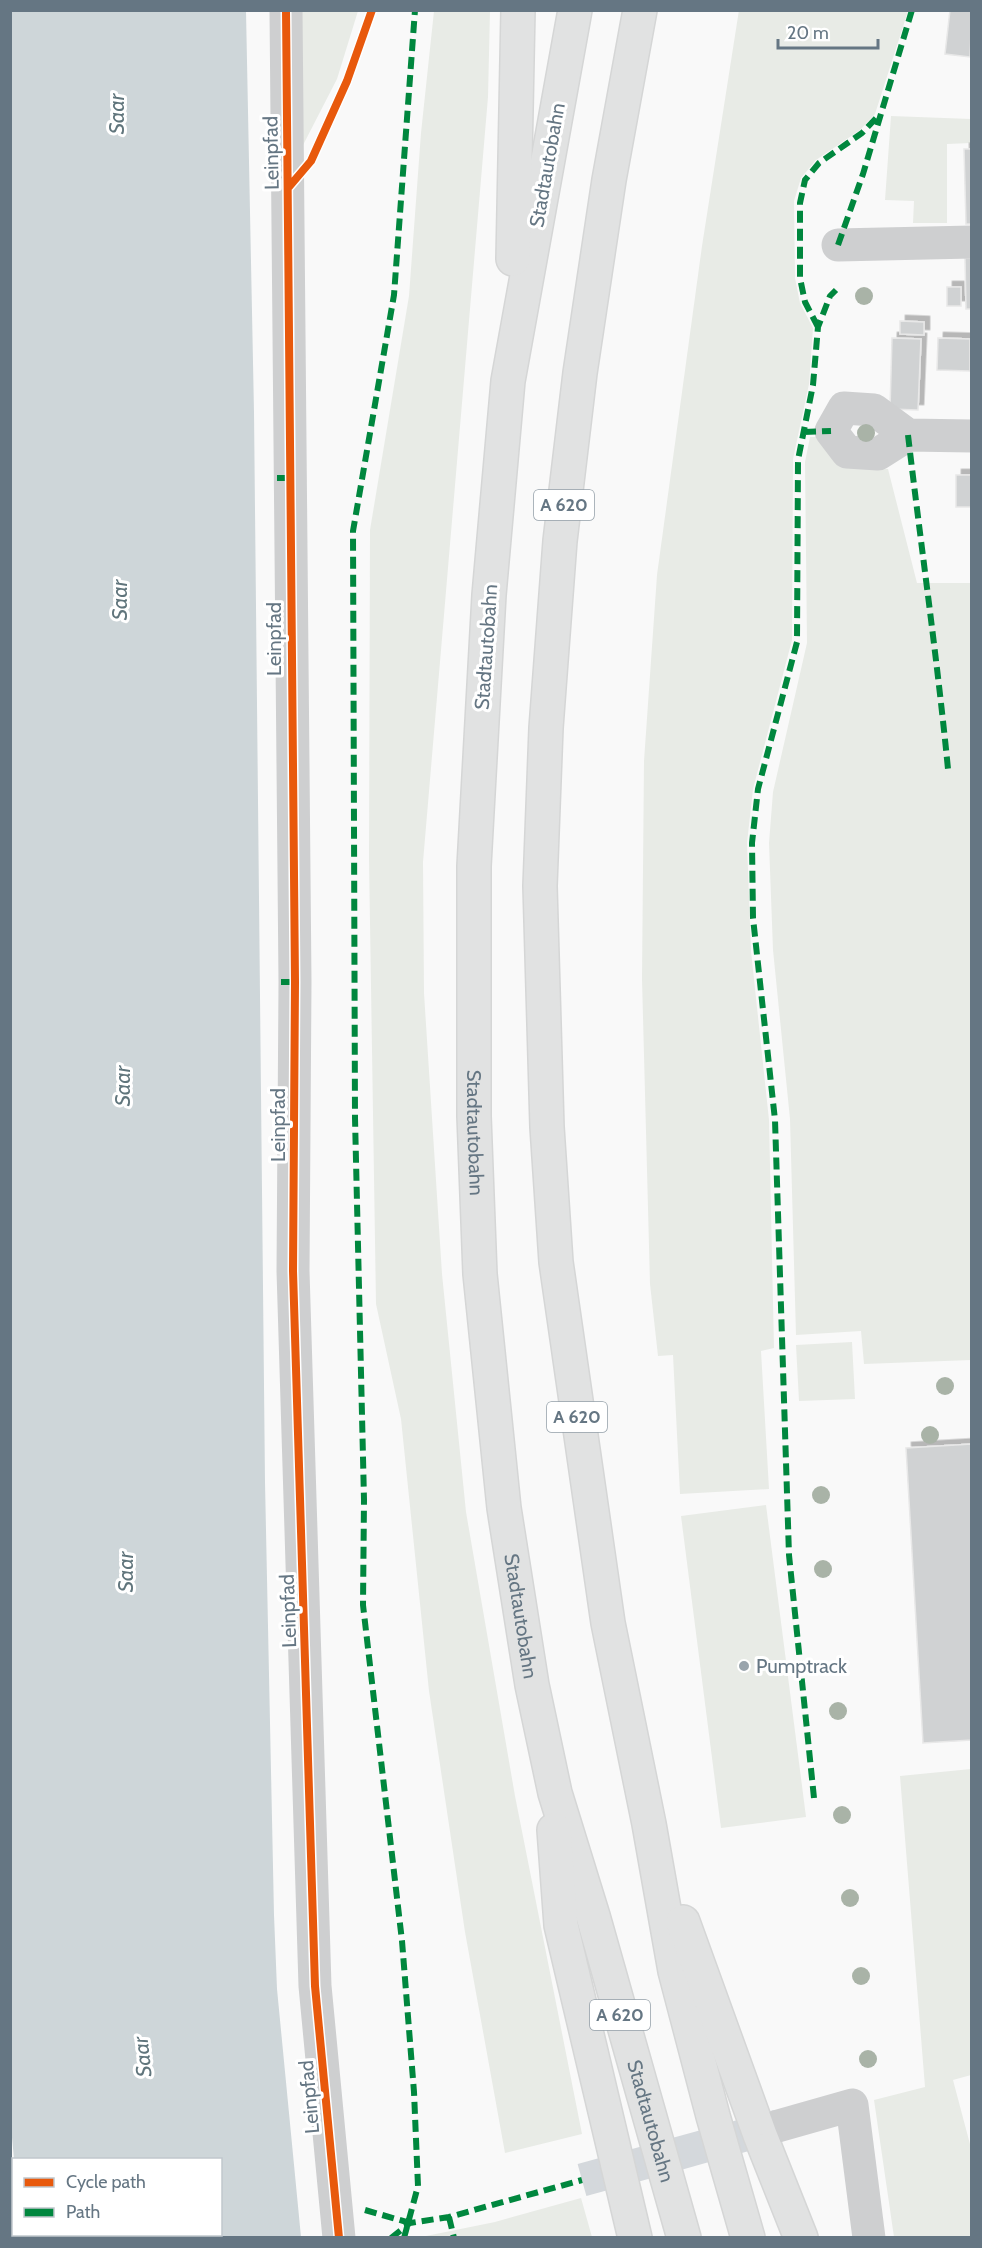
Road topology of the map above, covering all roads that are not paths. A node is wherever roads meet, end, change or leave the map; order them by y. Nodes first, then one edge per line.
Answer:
1 (286, 10) edge
2 (518, 10) edge
3 (575, 10) edge
4 (640, 10) edge
5 (972, 242) edge
6 (838, 245) dead end
7 (508, 381) junction
8 (908, 435) dead end
9 (972, 436) edge
10 (555, 1793) junction
11 (649, 1824) junction
12 (778, 2126) tunnel mouth
13 (339, 2238) edge
14 (635, 2238) edge
15 (684, 2238) edge
16 (748, 2238) edge
17 (801, 2238) edge
18 (869, 2238) edge

1 - 13 street, Leinpfad
2 - 7 highway
3 - 7 highway, Stadtautobahn / A 620
4 - 11 highway, A 620
5 - 6 street
7 - 10 highway, Stadtautobahn / A 620
8 - 9 street
10 - 14 highway
10 - 15 highway, Stadtautobahn / A 620
11 - 16 highway, A 620
11 - 17 highway
12 - 18 street

